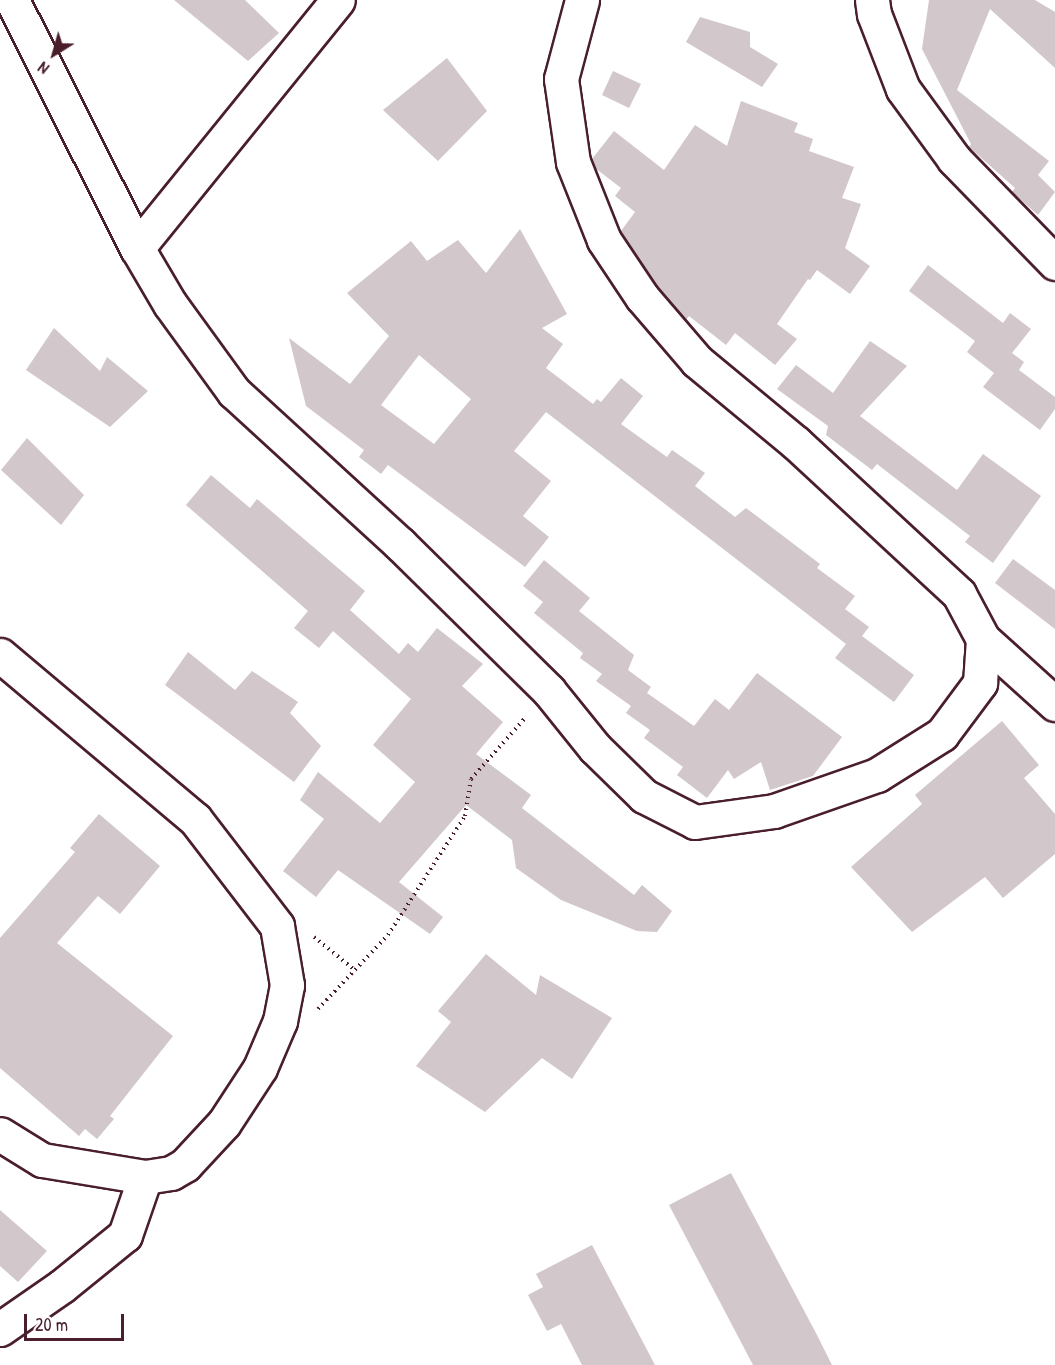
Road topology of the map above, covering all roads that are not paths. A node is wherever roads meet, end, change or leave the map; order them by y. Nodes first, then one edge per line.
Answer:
1 (12, 0) edge
2 (338, 0) edge
3 (582, 0) edge
4 (872, 0) edge
5 (136, 248) junction
6 (1055, 263) edge
7 (983, 639) junction
8 (0, 655) edge
9 (1055, 704) edge
10 (0, 1134) edge
11 (145, 1177) junction
12 (0, 1329) edge

1 - 5 street
2 - 5 street
3 - 7 street
4 - 6 street
5 - 7 street
7 - 9 street
8 - 11 street
10 - 11 street
11 - 12 street

